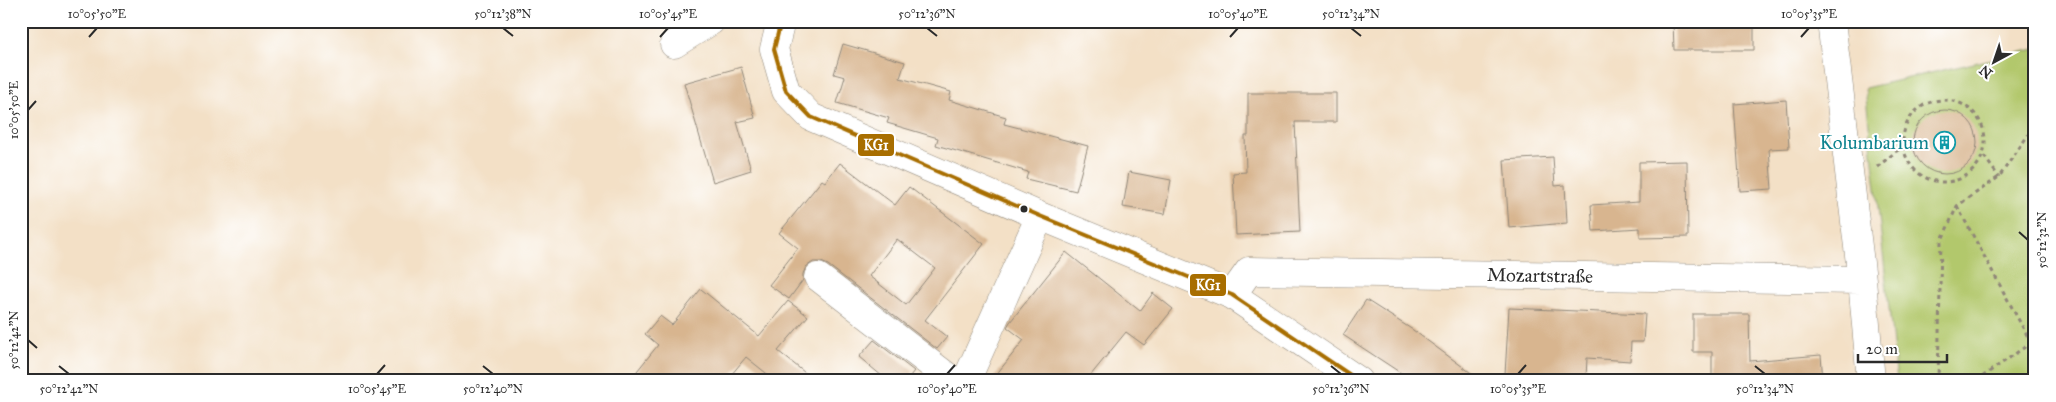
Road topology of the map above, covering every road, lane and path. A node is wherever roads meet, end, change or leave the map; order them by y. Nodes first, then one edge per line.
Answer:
1 (711, 21) edge
2 (781, 21) edge
3 (1831, 21) edge
4 (674, 44) dead end
5 (2035, 125) edge
6 (1984, 156) junction
7 (1999, 176) junction
8 (1957, 206) junction
9 (1040, 216) junction
10 (818, 277) dead end
11 (1862, 280) junction
12 (1232, 295) junction
13 (2035, 340) edge
14 (2030, 343) junction
15 (2035, 350) edge
16 (954, 381) edge
17 (966, 381) edge
18 (1358, 381) edge
19 (1871, 381) edge
20 (1938, 381) edge
21 (1976, 381) edge

1 - 4 street
2 - 9 street
3 - 11 street
5 - 7 path
6 - 6 path
6 - 7 path
7 - 8 path
8 - 14 path
8 - 20 path
9 - 12 street
9 - 17 street
10 - 16 street
11 - 12 street, Mozartstraße
11 - 19 street
12 - 18 street
13 - 14 path
14 - 15 path
14 - 21 path

